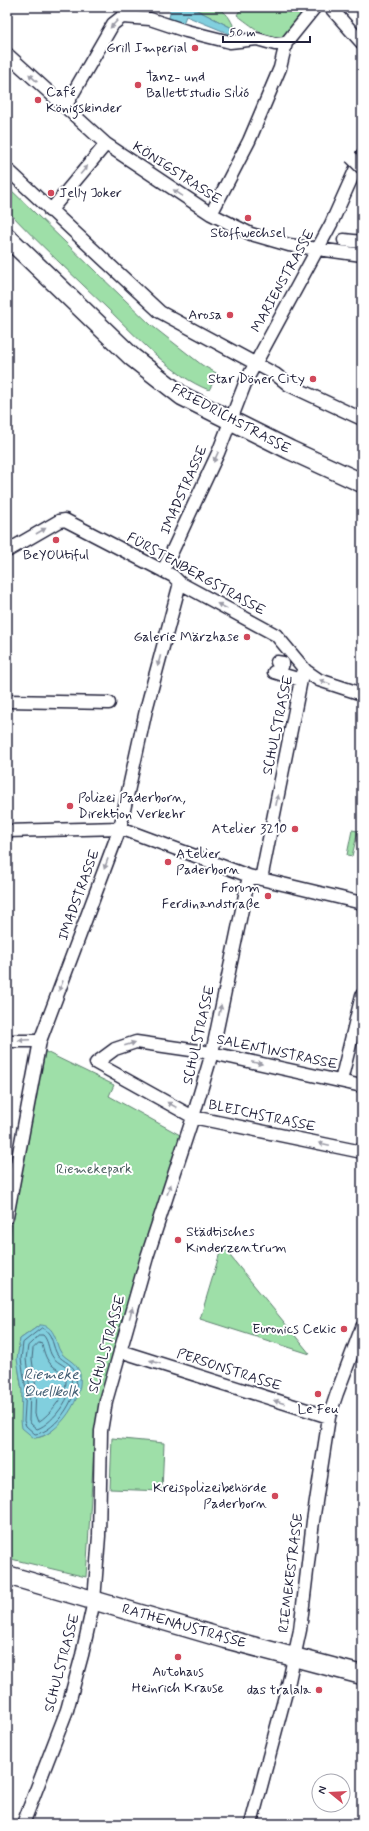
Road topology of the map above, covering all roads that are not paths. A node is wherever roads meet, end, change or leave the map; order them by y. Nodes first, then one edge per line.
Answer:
1 (315, 7) edge
2 (330, 7) edge
3 (151, 13) edge
4 (286, 43) junction
5 (362, 43) edge
6 (7, 54) edge
7 (65, 107) junction
8 (106, 144) junction
9 (356, 156) edge
10 (362, 168) edge
11 (7, 169) edge
12 (50, 211) junction
13 (211, 214) junction
14 (7, 237) edge
15 (344, 240) dead end
16 (362, 242) edge
17 (316, 250) junction
18 (362, 255) edge
19 (254, 363) junction
20 (362, 419) edge
21 (229, 420) junction
22 (362, 483) edge
23 (7, 551) edge
24 (163, 571) junction
25 (180, 583) junction
26 (277, 669) dead end
27 (303, 675) junction
28 (362, 694) edge
29 (7, 701) edge
30 (109, 703) dead end
31 (120, 828) junction
32 (7, 831) edge
33 (249, 876) junction
34 (261, 879) junction
35 (362, 903) edge
36 (362, 994) edge
37 (7, 1041) edge
38 (40, 1041) junction
39 (212, 1053) junction
40 (96, 1063) joint
41 (341, 1081) junction
42 (362, 1086) edge
43 (193, 1117) junction
44 (362, 1152) edge
45 (7, 1217) edge
46 (362, 1327) edge
47 (120, 1351) junction
48 (330, 1417) junction
49 (7, 1575) edge
50 (94, 1601) junction
51 (294, 1657) junction
52 (362, 1675) edge
53 (23, 1824) edge
54 (251, 1824) edge

1 - 4 street
2 - 5 street
3 - 4 street
3 -> 7 street
4 - 13 street
7 -> 6 street, KÖNIGSTRASSE
7 - 8 street, KÖNIGSTRASSE
12 -> 8 street
13 -> 8 street, KÖNIGSTRASSE
9 - 10 street, bridge
9 - 17 street, MARIENSTRASSE
11 - 12 street
12 - 19 street
13 - 17 street, KÖNIGSTRASSE
14 - 21 main road, FRIEDRICHSTRASSE
15 - 16 street
17 - 18 street, KÖNIGSTRASSE
17 - 19 street, MARIENSTRASSE
19 - 20 street
19 - 21 street, MARIENSTRASSE
21 - 22 main road, FRIEDRICHSTRASSE
21 -> 24 street, IMADSTRASSE
23 -> 24 street, FÜRSTENBERGSTRASSE
24 - 25 street, FÜRSTENBERGSTRASSE
27 -> 25 street, FÜRSTENBERGSTRASSE
25 -> 31 street, IMADSTRASSE
26 - 27 street, FÜRSTENBERGSTRASSE
28 -> 27 street, FÜRSTENBERGSTRASSE
34 -> 27 street, SCHULSTRASSE
29 - 30 street
31 - 32 street
31 - 33 street
31 -> 38 street, IMADSTRASSE
33 - 34 street
39 -> 33 street, SCHULSTRASSE
34 - 35 street
36 - 41 street
38 -> 37 street
38 - 45 street, IMADSTRASSE
40 -> 39 street, SALENTINSTRASSE
39 -> 41 street, SALENTINSTRASSE
39 - 43 street, SCHULSTRASSE
43 -> 40 street, BLEICHSTRASSE
41 - 42 street, SALENTINSTRASSE
44 -> 43 street, BLEICHSTRASSE
47 -> 43 street, SCHULSTRASSE
46 - 48 street, RIEMEKESTRASSE
48 -> 47 street, PERSONSTRASSE
47 - 50 street, SCHULSTRASSE
48 - 51 street, RIEMEKESTRASSE
49 - 50 main road, RATHENAUSTRASSE
50 - 51 main road, RATHENAUSTRASSE
50 - 53 street, SCHULSTRASSE
51 - 52 main road, RATHENAUSTRASSE
51 - 54 street, RIEMEKESTRASSE

